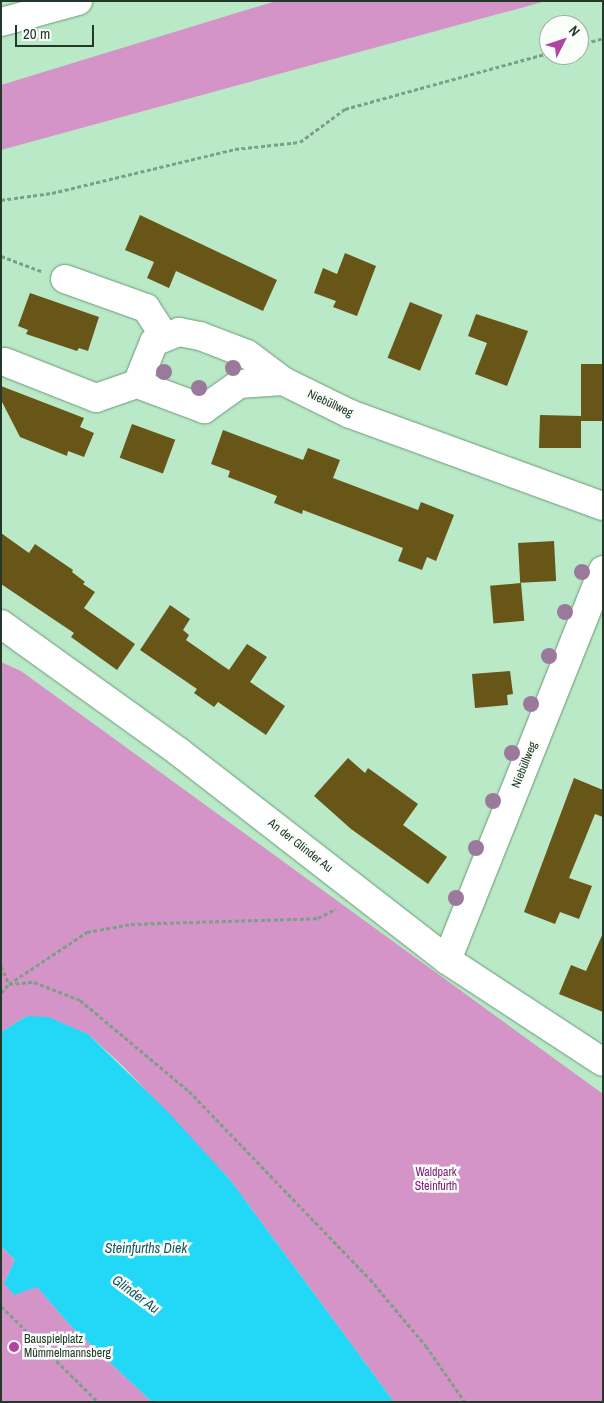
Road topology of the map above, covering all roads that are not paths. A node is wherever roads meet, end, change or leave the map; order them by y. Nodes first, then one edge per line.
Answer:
1 (78, 1) edge
2 (1, 22) edge
3 (65, 279) road end
4 (164, 336) junction
5 (5, 362) dead end
6 (283, 382) junction
7 (137, 384) junction
8 (603, 506) edge
9 (603, 570) edge
10 (1, 624) edge
11 (447, 960) junction
12 (603, 1062) edge

1 - 2 main road
3 - 4 main road
4 - 6 main road, Niebüllweg
4 - 7 main road
5 - 7 main road
6 - 7 main road, Niebüllweg
6 - 8 main road, Niebüllweg
9 - 11 main road, Niebüllweg
10 - 11 main road, An der Glinder Au
11 - 12 main road, An der Glinder Au

